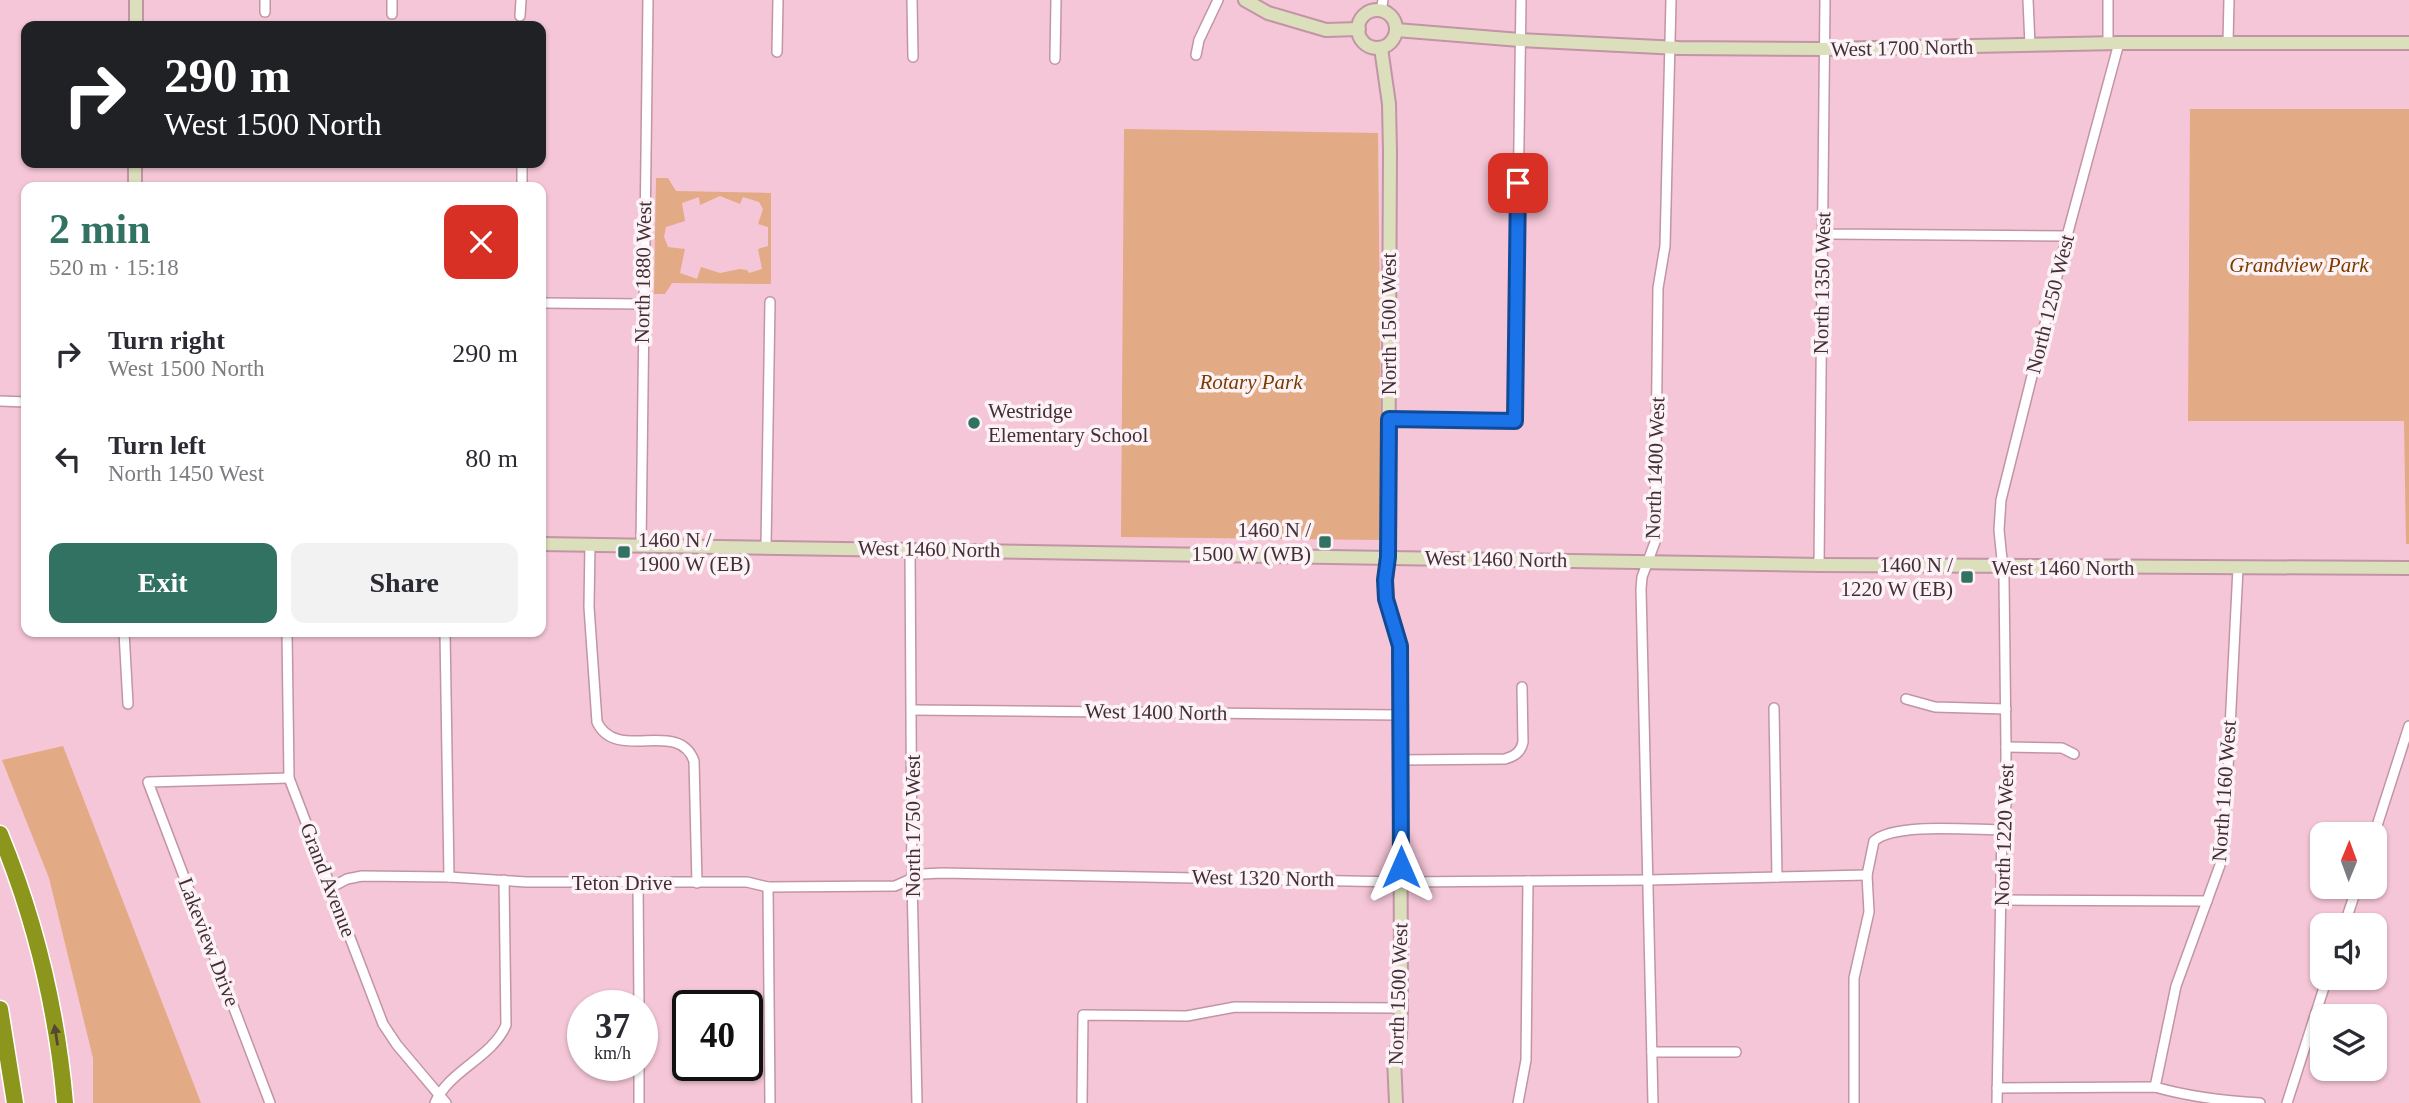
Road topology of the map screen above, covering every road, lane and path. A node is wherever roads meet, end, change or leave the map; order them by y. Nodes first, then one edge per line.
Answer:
1 (136, 0) edge
2 (265, 0) edge
3 (392, 0) edge
4 (520, 0) edge
5 (648, 0) edge
6 (778, 0) edge
7 (912, 0) edge
8 (1056, 0) edge
9 (1218, 0) edge
10 (1245, 0) edge
11 (1521, 0) edge
12 (1671, 0) edge
13 (1825, 0) edge
14 (2028, 0) edge
15 (2108, 0) edge
16 (2229, 0) edge
17 (1382, 5) edge
18 (265, 12) dead end
19 (392, 14) dead end
20 (520, 16) dead end
21 (136, 21) edge
22 (1359, 29) junction
23 (1396, 30) junction
24 (1520, 40) junction
25 (2228, 42) junction
26 (2113, 43) junction
27 (2409, 43) edge
28 (2030, 45) junction
29 (1381, 48) junction
30 (1671, 48) junction
31 (1824, 50) junction
32 (777, 52) dead end
33 (1196, 55) dead end
34 (913, 57) dead end
35 (1055, 59) dead end
36 (1822, 230) junction
37 (2067, 236) junction
38 (770, 302) dead end
39 (546, 303) edge
40 (642, 304) junction
41 (0, 401) edge
42 (21, 402) edge
43 (1389, 419) junction
44 (546, 544) edge
45 (590, 544) junction
46 (641, 545) junction
47 (766, 546) junction
48 (910, 549) junction
49 (1388, 557) junction
50 (1649, 562) junction
51 (1819, 565) junction
52 (2002, 567) junction
53 (2238, 568) junction
54 (2409, 568) edge
55 (124, 637) edge
56 (286, 637) edge
57 (445, 637) edge
58 (1522, 687) dead end
59 (1906, 699) dead end
60 (128, 704) dead end
61 (1774, 708) dead end
62 (2006, 709) junction
63 (912, 710) junction
64 (1400, 715) junction
65 (2409, 726) edge
66 (2006, 747) junction
67 (2074, 754) dead end
68 (1400, 760) junction
69 (289, 778) junction
70 (2378, 822) edge
71 (2002, 830) junction
72 (0, 834) edge
73 (1867, 875) junction
74 (449, 877) junction
75 (1776, 877) junction
76 (912, 879) junction
77 (504, 880) junction
78 (1648, 880) junction
79 (1528, 881) junction
80 (1401, 882) junction
81 (696, 883) junction
82 (638, 884) junction
83 (332, 887) junction
84 (768, 887) junction
85 (2002, 900) junction
86 (2207, 901) junction
87 (639, 990) edge
88 (2323, 990) edge
89 (1401, 1008) junction
90 (0, 1009) edge
91 (1653, 1052) junction
92 (1736, 1052) dead end
93 (639, 1081) edge
94 (2155, 1087) junction
95 (1997, 1088) junction
96 (437, 1099) edge
97 (15, 1103) edge
98 (65, 1103) edge
99 (270, 1103) edge
100 (446, 1103) edge
101 (639, 1103) edge
102 (770, 1103) edge
103 (917, 1103) edge
104 (1082, 1103) edge
105 (1396, 1103) edge
106 (1518, 1103) edge
107 (1654, 1103) edge
108 (1854, 1103) edge
109 (1997, 1103) edge
110 (2260, 1103) edge
111 (2287, 1103) edge

1 - 21 street
2 - 18 street
3 - 19 street
4 - 20 street
5 - 40 street, North 1880 West
6 - 32 street
7 - 34 street
8 - 35 street
9 - 33 street
10 - 22 street
11 - 24 street
12 - 30 street, North 1400 West
13 - 31 street, North 1350 West
14 - 28 street
15 - 26 street, North 1250 West
16 - 25 street
17 - 22 street
17 - 23 street
22 - 29 street
23 - 24 street, West 1700 North
23 - 29 street
24 - 30 street, West 1700 North
24 - 43 street
25 - 26 street, West 1700 North
25 - 27 street, West 1700 North
26 - 28 street, West 1700 North
26 - 37 street, North 1250 West
28 - 31 street, West 1700 North
29 - 43 street, North 1500 West
30 - 31 street, West 1700 North
30 - 50 street, North 1400 West
31 - 36 street, North 1350 West
36 - 37 street
36 - 51 street, North 1350 West
37 - 52 street, North 1250 West
38 - 47 street
39 - 40 street
40 - 46 street, North 1880 West
41 - 42 street
43 - 49 street, North 1500 West
44 - 45 street, West 1460 North
45 - 46 street, West 1460 North
45 - 81 street
46 - 47 street, West 1460 North
47 - 48 street, West 1460 North
48 - 49 street, West 1460 North
48 - 63 street, North 1750 West
49 - 50 street, West 1460 North
49 - 64 street, North 1500 West
50 - 51 street, West 1460 North
50 - 78 street, North 1400 West
51 - 52 street, West 1460 North
52 - 53 street, West 1460 North
52 - 62 street, North 1220 West
53 - 54 street, West 1460 North
53 - 86 street, North 1160 West
55 - 60 street
56 - 69 street, Grand Avenue
57 - 74 street
58 - 68 street
59 - 62 street
61 - 75 street
62 - 66 street, North 1220 West
63 - 64 street, West 1400 North
63 - 76 street, North 1750 West
64 - 68 street, North 1500 West
65 - 70 street
66 - 67 street
66 - 71 street, North 1220 West
68 - 80 street, North 1500 West
69 - 83 street, Grand Avenue
69 - 99 street, Lakeview Drive
71 - 73 street
71 - 85 street, North 1220 West
98 -> 72 highway
73 - 75 street, West 1320 North
73 - 108 street
74 - 77 street, Teton Drive
74 - 83 street, Teton Drive
75 - 78 street, West 1320 North
76 - 80 street, West 1320 North
76 - 84 street, Teton Drive
76 - 103 street, North 1750 West
77 - 82 street, Teton Drive
77 - 96 street
78 - 79 street, West 1320 North
78 - 91 street, North 1400 West
79 - 80 street, West 1320 North
79 - 106 street
80 - 89 street, North 1500 West
81 - 82 street, Teton Drive
81 - 84 street, Teton Drive
82 - 87 street
83 - 96 street, Grand Avenue
84 - 102 street
85 - 86 street
85 - 95 street, North 1220 West
86 - 94 street, North 1160 West
88 - 111 street
89 - 104 street
89 - 105 street, North 1500 West
90 - 97 highway
91 - 92 street
91 - 107 street, North 1400 West
93 - 101 street
94 - 95 street
94 - 110 street
95 - 109 street, North 1220 West
96 - 100 street, Grand Avenue

